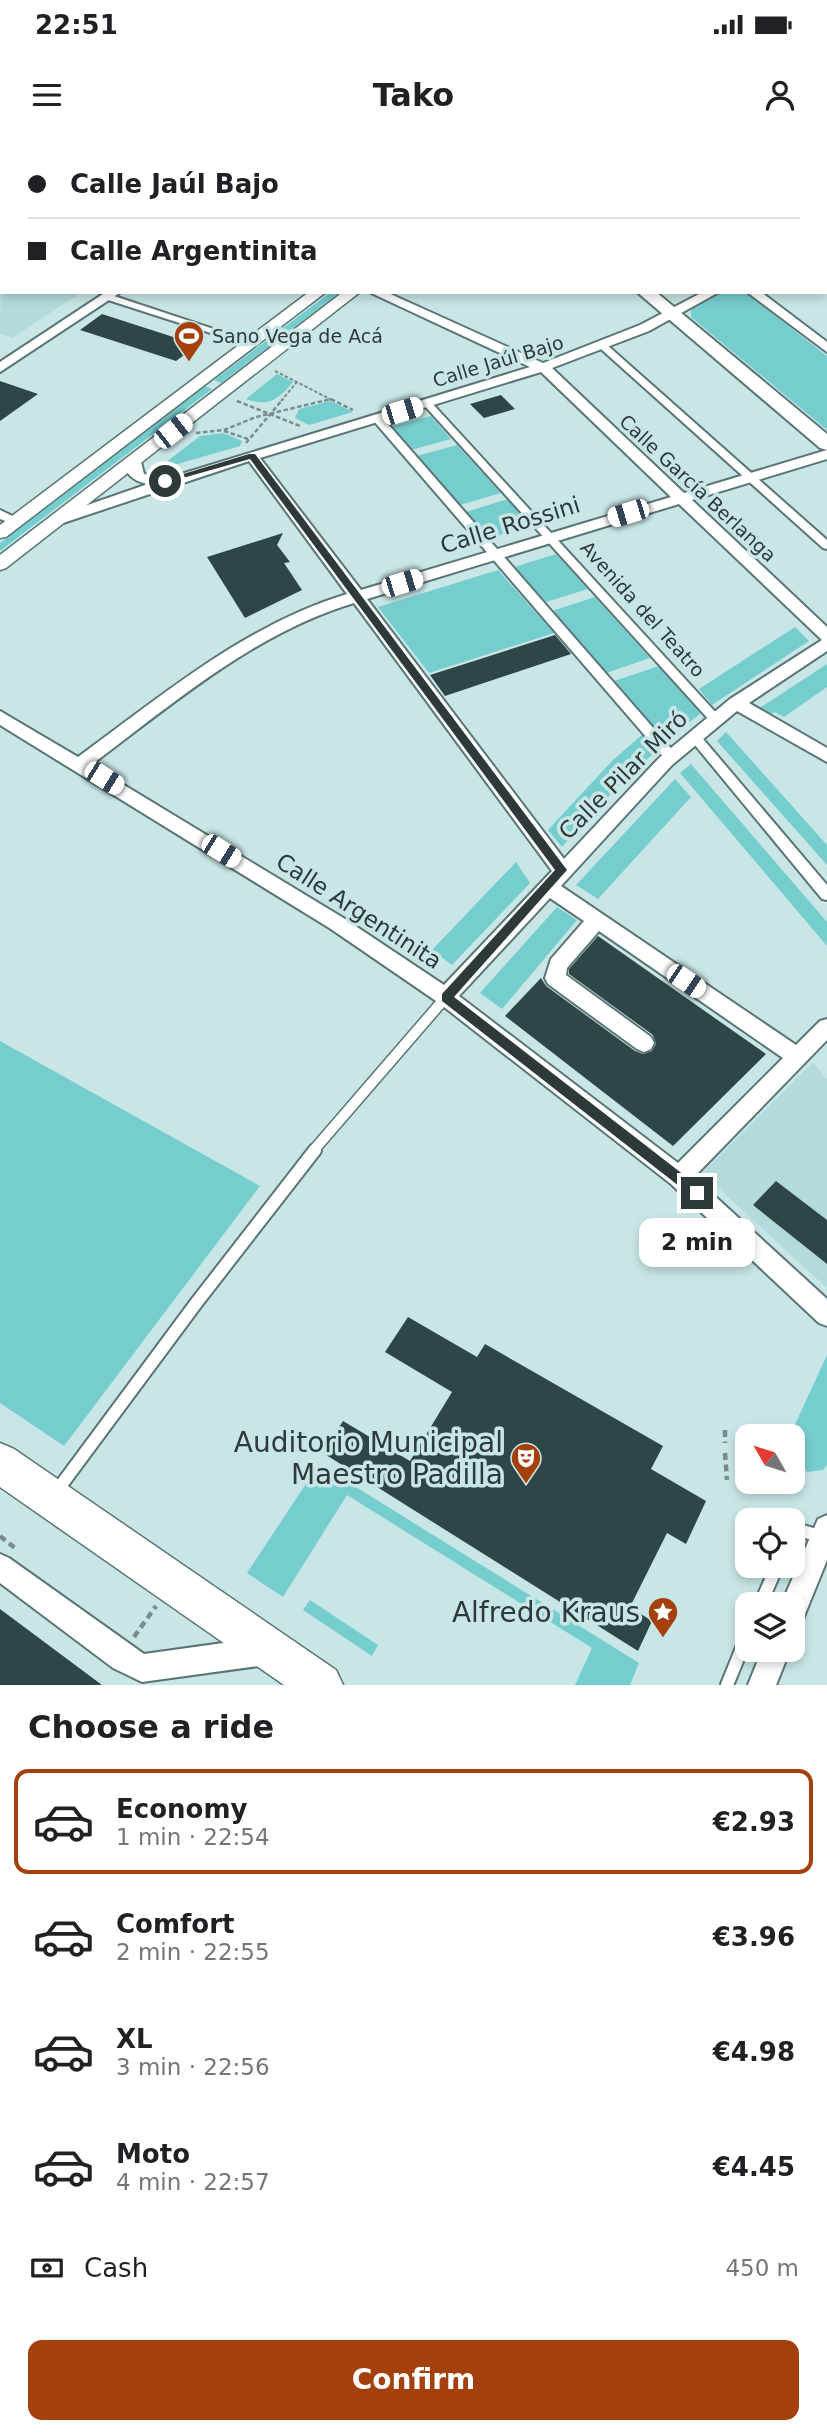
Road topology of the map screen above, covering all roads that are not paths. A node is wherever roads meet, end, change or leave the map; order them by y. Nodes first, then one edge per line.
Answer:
1 (316, 294) edge
2 (350, 294) edge
3 (378, 294) edge
4 (647, 294) edge
5 (710, 294) edge
6 (756, 294) edge
7 (111, 295) edge
8 (674, 316) junction
9 (251, 343) junction
10 (604, 347) junction
11 (827, 348) edge
12 (0, 368) edge
13 (544, 368) junction
14 (427, 403) junction
15 (377, 418) junction
16 (827, 444) edge
17 (248, 448) junction
18 (827, 454) edge
19 (135, 461) junction
20 (751, 477) junction
21 (165, 481) junction
22 (679, 498) junction
23 (0, 514) edge
24 (58, 520) junction
25 (16, 521) junction
26 (0, 533) edge
27 (551, 536) junction
28 (827, 546) edge
29 (496, 553) junction
30 (0, 564) edge
31 (357, 597) junction
32 (827, 636) edge
33 (827, 644) edge
34 (736, 703) junction
35 (0, 717) edge
36 (715, 719) junction
37 (694, 736) junction
38 (827, 756) edge
39 (671, 757) junction
40 (80, 764) junction
41 (562, 870) junction
42 (547, 886) junction
43 (827, 895) edge
44 (597, 920) junction
45 (446, 997) junction
46 (827, 1027) edge
47 (644, 1043) dead end
48 (797, 1057) junction
49 (679, 1177) junction
50 (827, 1315) edge
51 (0, 1463) edge
52 (52, 1498) junction
53 (805, 1530) edge
54 (824, 1532) edge
55 (0, 1567) edge
56 (800, 1592) edge
57 (268, 1651) junction
58 (736, 1662) edge
59 (771, 1662) edge
60 (321, 1685) edge
61 (727, 1685) edge
62 (762, 1685) edge

1 - 9 street
2 - 19 street
3 - 13 street, Calle García Berlanga
4 - 8 main road
5 - 8 street, Calle Jaúl Bajo
6 - 11 street
7 - 9 street
7 - 12 street
8 - 10 street, Calle Jaúl Bajo
8 - 16 main road
9 - 25 street
10 - 13 street, Calle Jaúl Bajo
10 - 20 street
13 - 14 street, Calle Jaúl Bajo
13 - 22 street, Calle García Berlanga
14 - 15 street, Calle Jaúl Bajo
14 - 27 street, Avenida del Teatro
15 - 17 street, Calle Jaúl Bajo
15 - 29 street
17 - 21 street, Calle Jaúl Bajo
17 - 31 street
18 - 20 street, Calle Rossini
19 - 21 street
19 - 24 street
20 - 22 street, Calle Rossini
20 - 28 street
21 - 24 street, Calle Jaúl Bajo
22 - 27 street, Calle Rossini
22 - 32 street, Calle García Berlanga
23 - 25 street
24 - 30 street
25 - 26 street
27 - 29 street, Calle Rossini
27 - 36 street, Avenida del Teatro
29 - 31 street, Calle Rossini
29 - 39 street
31 - 40 street, Calle Rossini
31 - 41 street
33 - 34 street, Calle Pilar Miró
34 - 36 street, Calle Pilar Miró
34 - 38 street
35 - 40 street, Calle Argentinita
36 - 37 street, Calle Pilar Miró
37 - 39 street, Calle Pilar Miró
37 - 43 street
39 - 41 street, Calle Pilar Miró
40 - 45 street, Calle Argentinita
41 - 42 street, Calle Pilar Miró
42 - 44 street
42 - 45 street, Calle Pilar Miró
44 - 47 street
44 - 48 street
45 - 49 street, Calle Argentinita
45 - 52 lane
46 - 48 street
48 - 49 street
49 - 50 street, Calle Argentinita
51 - 52 main road
52 - 57 main road
53 - 54 lane
54 - 56 street
55 - 57 street
57 - 60 main road
58 - 61 lane
59 - 62 street

